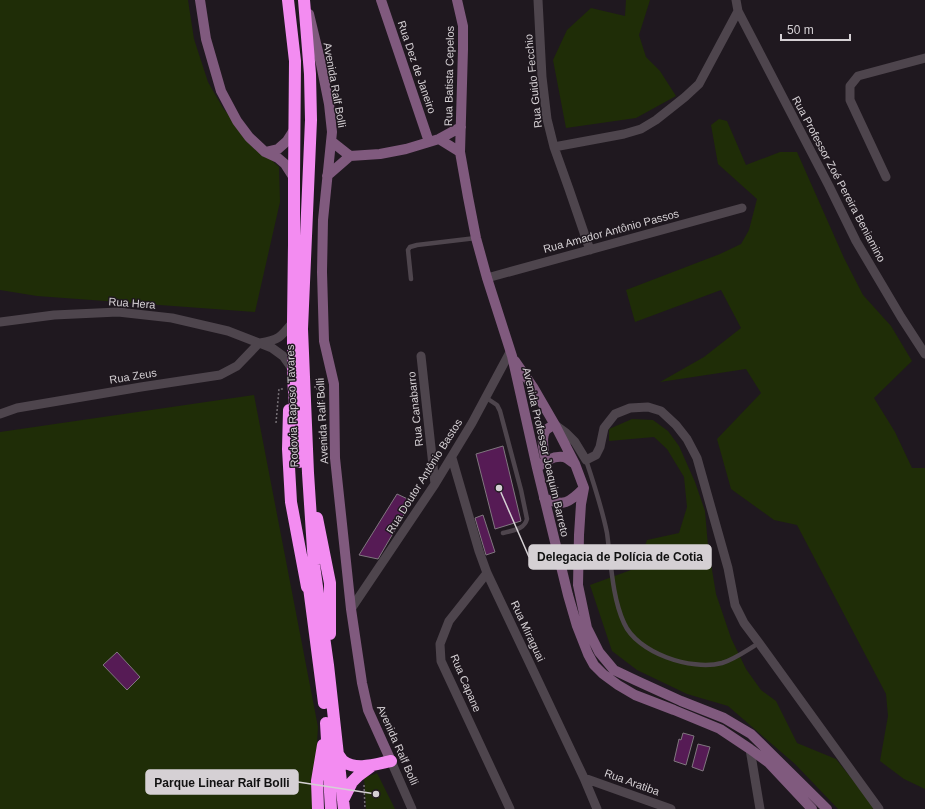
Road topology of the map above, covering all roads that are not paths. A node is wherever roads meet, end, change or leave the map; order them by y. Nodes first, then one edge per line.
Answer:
1 (200, 0) edge
2 (288, 0) edge
3 (305, 0) edge
4 (381, 0) edge
5 (457, 0) edge
6 (538, 0) edge
7 (736, 0) edge
8 (738, 11) junction
9 (925, 58) edge
10 (461, 127) junction
11 (294, 130) junction
12 (331, 141) junction
13 (434, 141) junction
14 (554, 147) junction
15 (265, 152) junction
16 (460, 152) junction
17 (350, 156) junction
18 (327, 176) junction
19 (294, 178) junction
20 (886, 178) dead end
21 (742, 208) dead end
22 (476, 238) junction
23 (590, 250) junction
24 (487, 278) junction
25 (411, 279) dead end
26 (0, 322) edge
27 (293, 322) junction
28 (259, 343) junction
29 (511, 354) junction
30 (925, 354) edge
31 (421, 356) dead end
32 (293, 373) junction
33 (485, 397) junction
34 (0, 414) edge
35 (555, 425) junction
36 (452, 458) junction
37 (586, 460) junction
38 (546, 461) junction
39 (575, 464) junction
40 (537, 468) junction
41 (436, 484) junction
42 (584, 488) junction
43 (544, 498) junction
44 (503, 533) dead end
45 (487, 573) junction
46 (351, 609) junction
47 (759, 643) junction
48 (326, 720) junction
49 (750, 748) junction
50 (337, 753) junction
51 (391, 761) junction
52 (373, 765) junction
53 (584, 778) junction
54 (344, 804) edge
55 (318, 809) edge
56 (331, 809) edge
57 (412, 809) edge
58 (510, 809) edge
59 (597, 809) edge
60 (671, 809) edge
61 (760, 809) edge
62 (812, 809) edge
63 (827, 809) edge
64 (879, 809) edge

1 - 15 main road
2 - 11 highway, Rodovia Raposo Tavares
3 - 12 main road, Avenida Ralf Bolli
3 - 50 highway, Rodovia Raposo Tavares
4 - 13 main road, Rua Dez de Janeiro
5 - 10 main road, Rua Batista Cepelos
6 - 14 street, Rua Guido Fecchio
7 - 8 street, Rua Professor Zoé Pereira Beniamino
8 - 14 street
8 - 30 street, Rua Professor Zoé Pereira Beniamino
9 - 20 street
10 - 13 main road
10 - 16 main road, Rua Batista Cepelos
11 - 15 main road
11 - 19 highway, Rodovia Raposo Tavares
12 - 17 main road
12 - 18 main road, Avenida Ralf Bolli
13 - 16 main road
13 - 17 main road
14 - 23 street, Rua Guido Fecchio
15 - 19 main road
16 - 22 main road, Avenida Professor Joaquim Barreto
17 - 18 main road
18 - 46 main road, Avenida Ralf Bolli
19 - 27 highway, Rodovia Raposo Tavares
21 - 23 street, Rua Amador Antônio Passos
22 - 24 main road, Avenida Professor Joaquim Barreto
22 - 25 lane
23 - 24 street, Rua Amador Antônio Passos
24 - 29 main road, Avenida Professor Joaquim Barreto
26 - 28 street, Rua Hera
27 - 28 street
27 - 32 highway, Rodovia Raposo Tavares
28 - 32 street, Rua Hera
28 - 34 street, Rua Zeus
29 - 33 street, Rua Doutor Antônio Bastos
29 - 35 main road, Avenida Professor Joaquim Barreto
29 - 40 main road, Avenida Professor Joaquim Barreto
31 - 41 street, Rua Canabarro
32 - 48 highway, Rodovia Raposo Tavares
33 - 36 street, Rua Doutor Antônio Bastos
33 - 44 lane
35 - 37 street
35 - 38 main road
35 - 39 main road, Avenida Professor Joaquim Barreto
36 - 41 street, Rua Doutor Antônio Bastos
36 - 45 street, Rua Miraguai
37 - 47 lane
37 - 47 street
38 - 39 main road
38 - 40 main road
39 - 42 main road, Avenida Professor Joaquim Barreto
40 - 43 main road, Avenida Professor Joaquim Barreto
41 - 46 street, Rua Doutor Antônio Bastos
42 - 43 main road
42 - 63 main road, Avenida Professor Joaquim Barreto
43 - 49 main road, Avenida Professor Joaquim Barreto
45 - 53 street, Rua Miraguai
45 - 58 street, Rua Capane
46 - 51 main road, Avenida Ralf Bolli
47 - 64 street
48 - 55 highway
48 - 56 highway, Rodovia Raposo Tavares
49 - 61 street
49 - 62 main road, Avenida Professor Joaquim Barreto
50 - 52 highway
50 - 54 highway
51 - 52 highway
51 - 57 street, Avenida Ralf Bolli
52 - 54 highway
53 - 59 street, Rua Miraguai
53 - 60 street, Rua Aratiba

